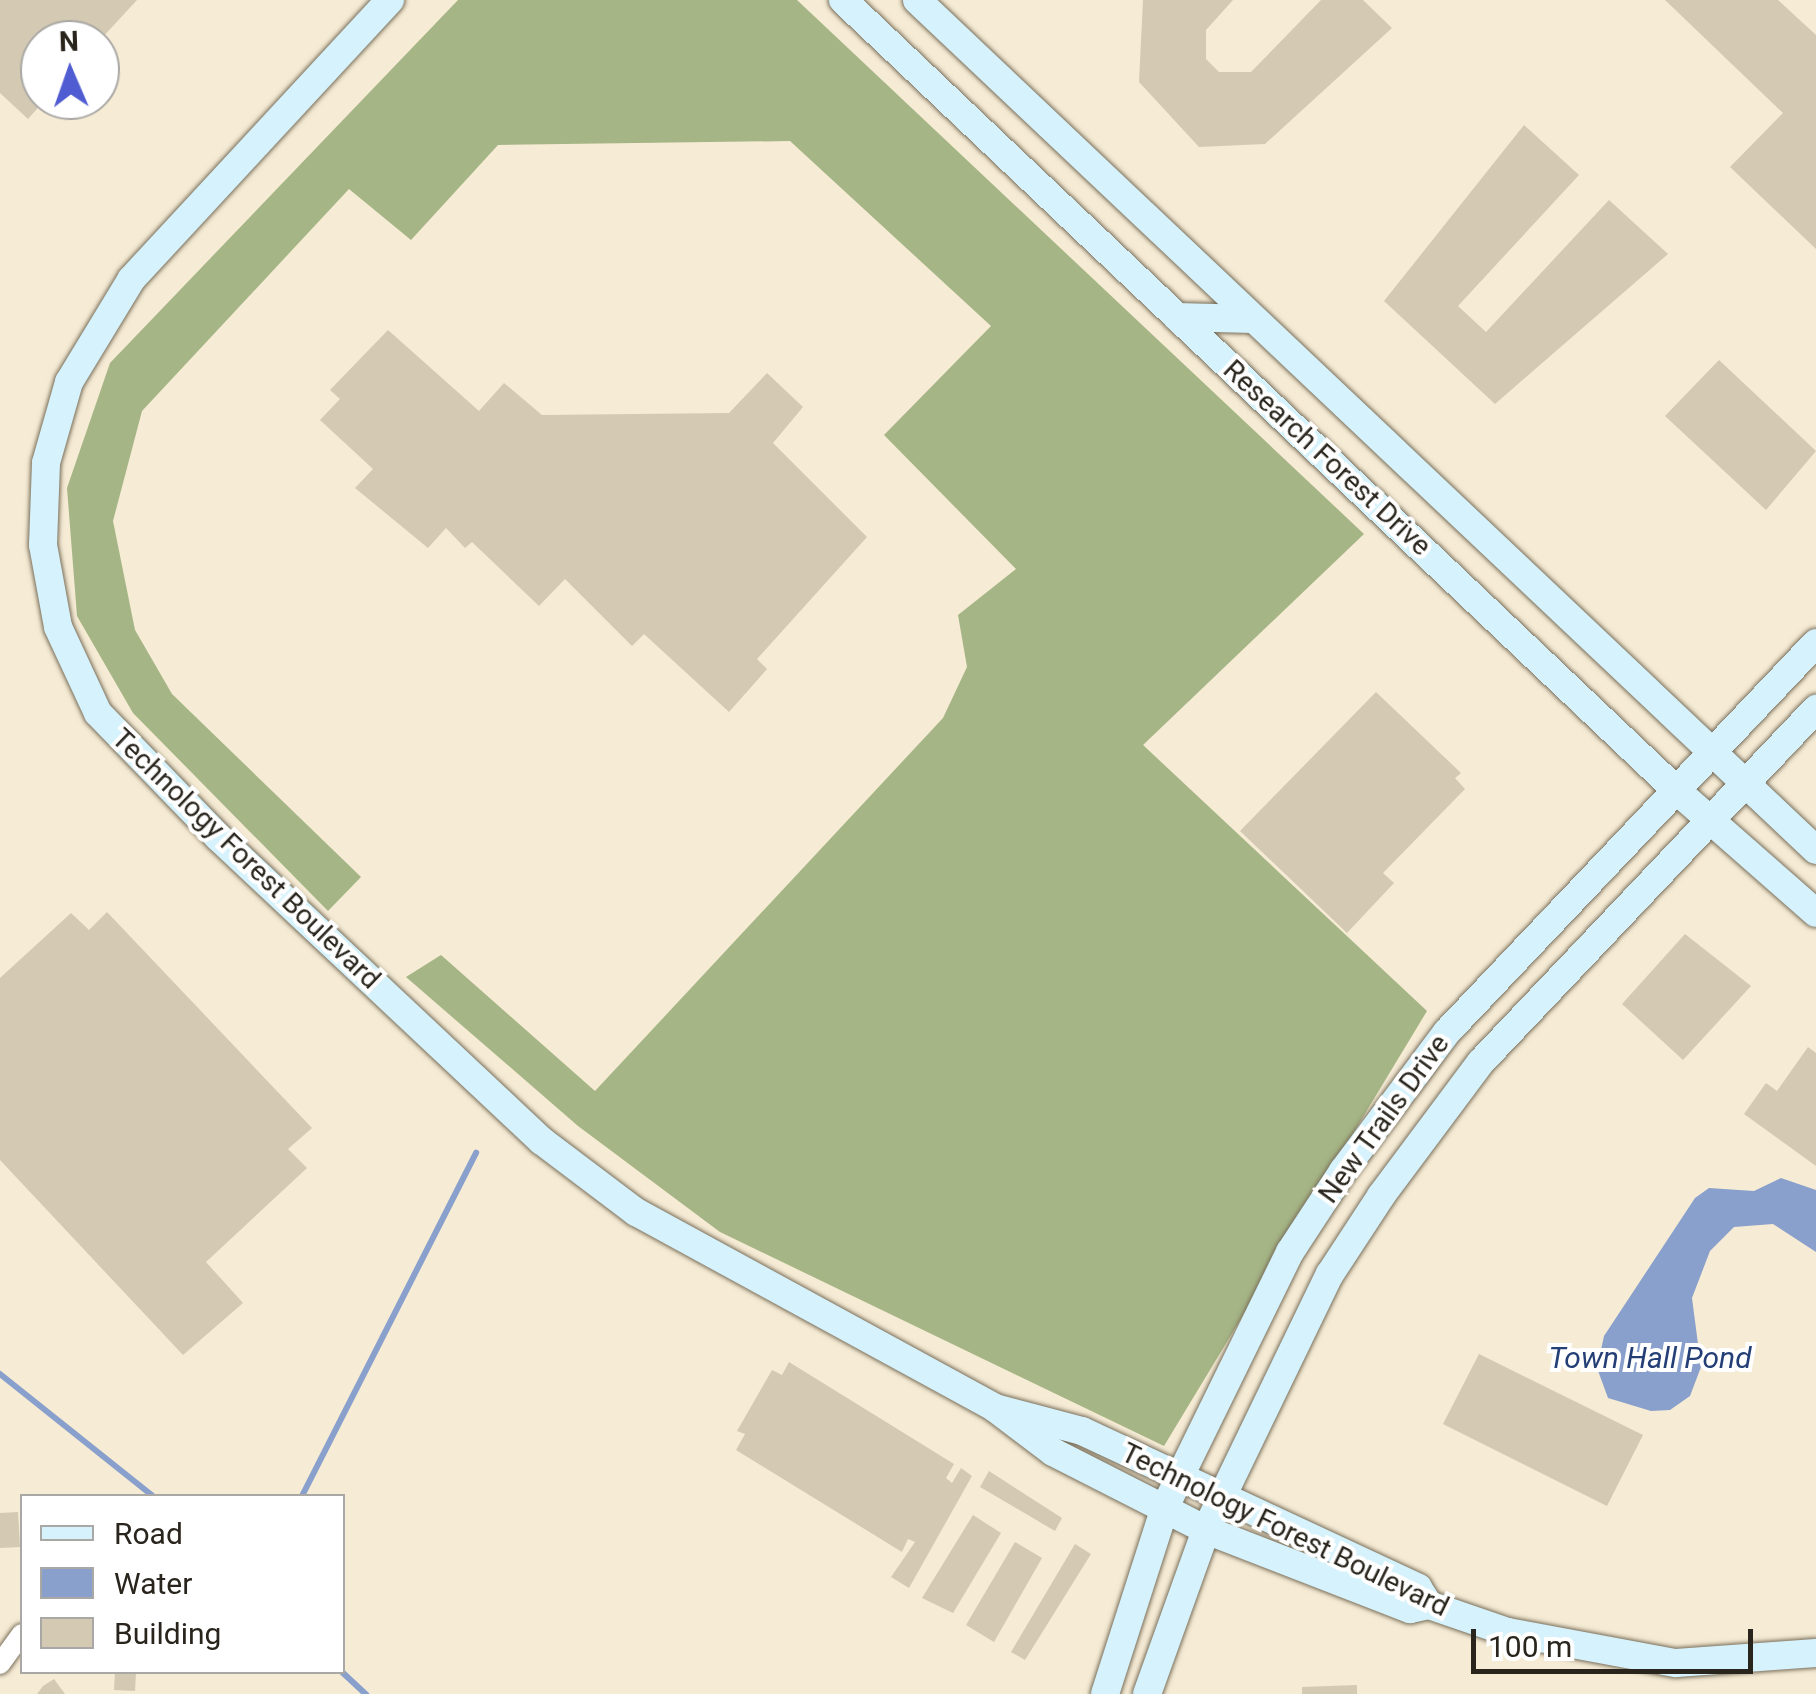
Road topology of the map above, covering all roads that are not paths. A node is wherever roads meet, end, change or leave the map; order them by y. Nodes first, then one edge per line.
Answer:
1 (390, 0) edge
2 (843, 0) edge
3 (917, 0) edge
4 (1178, 316) junction
5 (1254, 319) junction
6 (1816, 643) edge
7 (1816, 709) edge
8 (1709, 755) junction
9 (1743, 785) junction
10 (1676, 790) junction
11 (1710, 820) junction
12 (1816, 850) edge
13 (1816, 913) edge
14 (1397, 1092) junction
15 (1445, 1111) junction
16 (1424, 1138) junction
17 (994, 1408) junction
18 (1179, 1479) junction
19 (1220, 1501) junction
20 (1165, 1508) junction
21 (1206, 1530) junction
22 (1429, 1604) junction
23 (20, 1637) edge
24 (1816, 1654) edge
25 (0, 1664) edge
26 (1106, 1694) edge
27 (1148, 1694) edge

1 - 17 street, Technology Forest Boulevard
2 - 4 street, Research Forest Drive
3 - 5 street, Research Forest Drive
4 - 5 street
4 - 10 street, Research Forest Drive
5 - 8 street, Research Forest Drive
6 - 8 street, New Trails Drive
7 - 9 street, New Trails Drive
8 - 9 street, Research Forest Drive
8 - 10 street, New Trails Drive
9 - 11 street, New Trails Drive
9 - 12 street, Research Forest Drive
10 - 11 street, Research Forest Drive
10 - 14 street, New Trails Drive
11 - 13 street, Research Forest Drive
11 - 15 street, New Trails Drive
14 - 15 street
14 - 16 street
14 - 18 street, New Trails Drive
15 - 16 street, New Trails Drive
16 - 19 street, New Trails Drive
17 - 18 street, Technology Forest Boulevard
17 - 20 street, Technology Forest Boulevard
18 - 19 street, Technology Forest Boulevard
18 - 20 street, New Trails Drive
19 - 21 street, New Trails Drive
19 - 22 street, Technology Forest Boulevard
20 - 21 street, Technology Forest Boulevard
20 - 26 street, New Trails Drive
21 - 22 street, Technology Forest Boulevard
21 - 27 street, New Trails Drive
22 - 24 street, Technology Forest Boulevard
23 - 25 street

